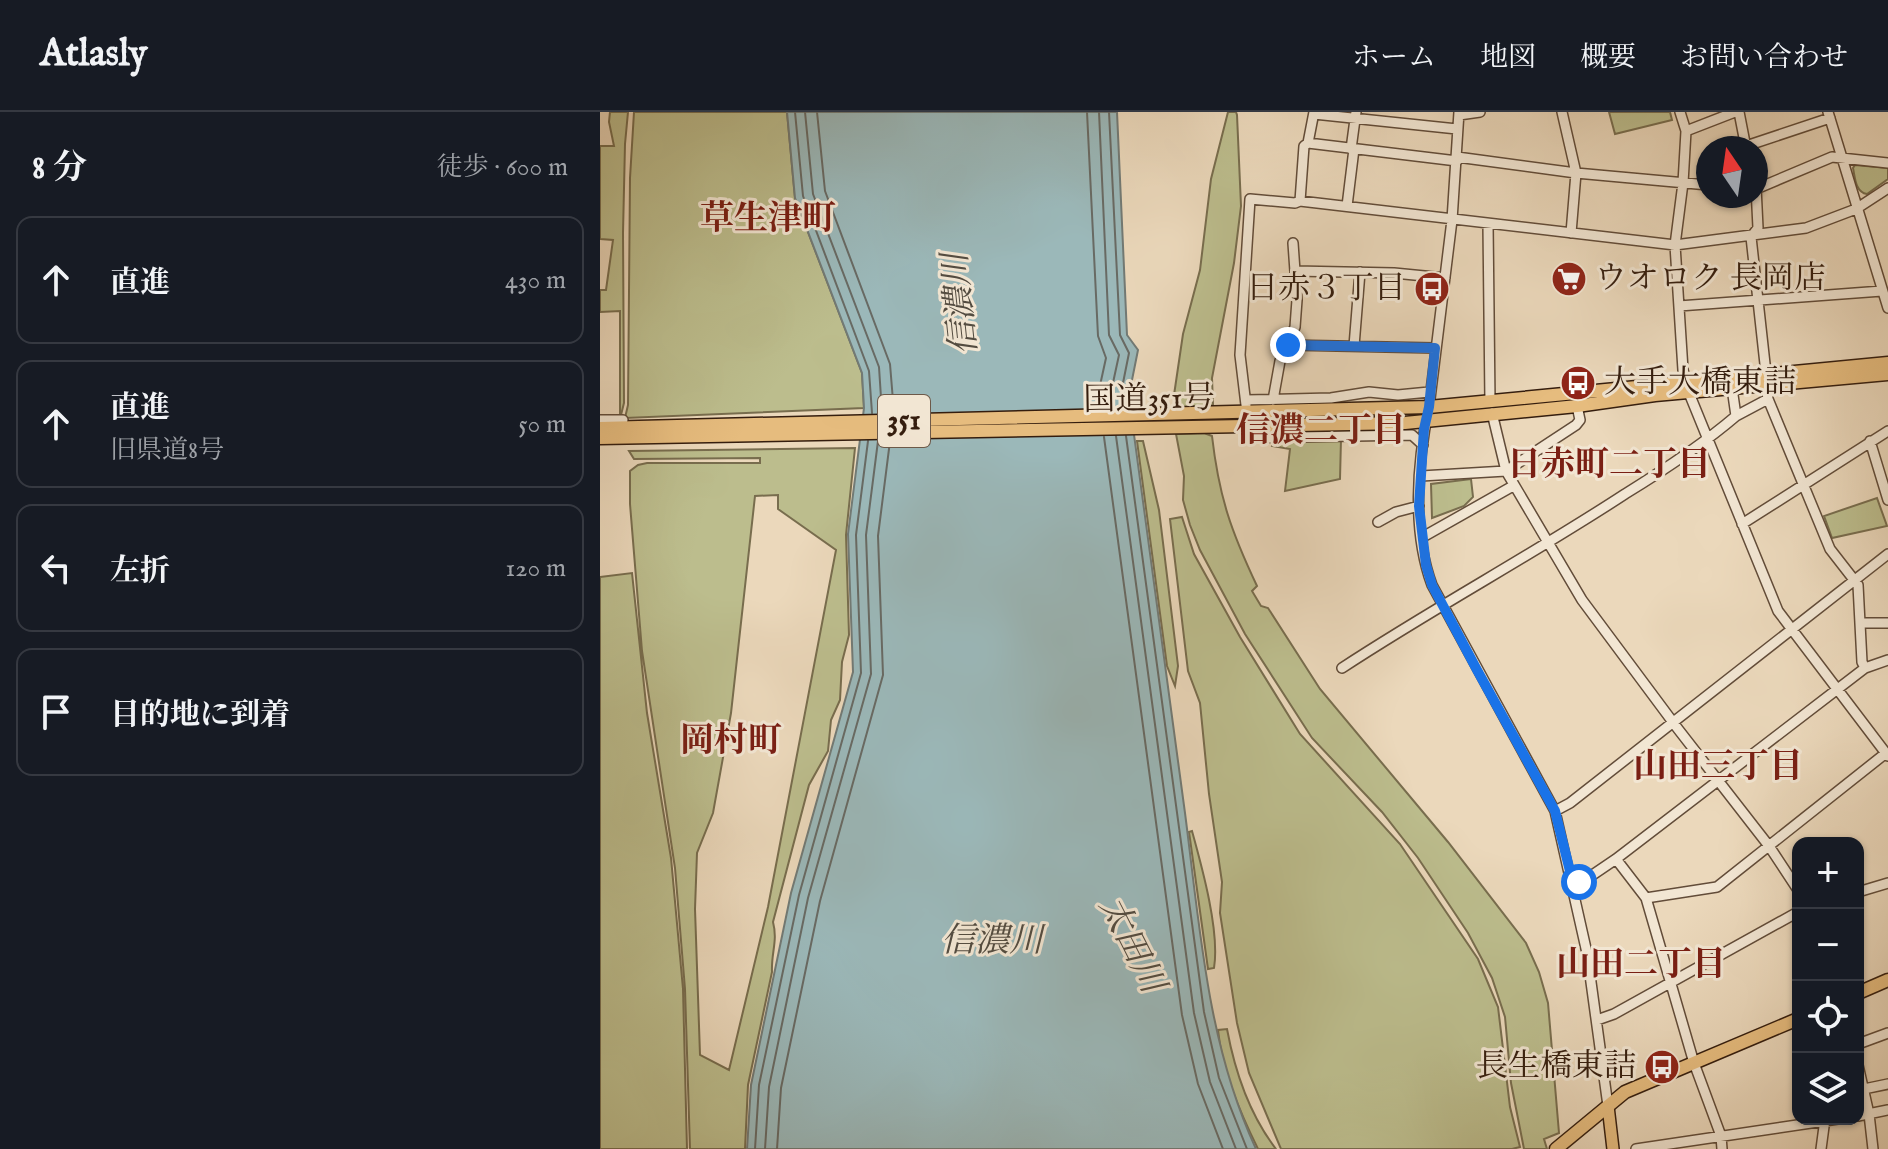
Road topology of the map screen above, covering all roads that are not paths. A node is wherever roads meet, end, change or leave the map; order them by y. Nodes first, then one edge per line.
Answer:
1 (1480, 112) edge
2 (1562, 112) edge
3 (1680, 112) edge
4 (1737, 112) edge
5 (1314, 113) edge
6 (1459, 114) edge
7 (1355, 115) edge
8 (1829, 115) edge
9 (1457, 129) junction
10 (1686, 131) junction
11 (1743, 136) edge
12 (1768, 139) edge
13 (1308, 143) junction
14 (1352, 149) junction
15 (1842, 157) junction
16 (1457, 159) junction
17 (1888, 163) edge
18 (1576, 173) junction
19 (1683, 183) junction
20 (1768, 183) edge
21 (1696, 184) edge
22 (1888, 188) edge
23 (1300, 201) junction
24 (1347, 206) junction
25 (1757, 208) edge
26 (1856, 209) junction
27 (1452, 220) junction
28 (1488, 224) junction
29 (1571, 233) junction
30 (1751, 237) junction
31 (1293, 243) dead end
32 (1675, 245) junction
33 (1295, 271) junction
34 (1360, 272) junction
35 (1445, 278) junction
36 (1882, 291) junction
37 (1758, 299) junction
38 (1679, 306) junction
39 (1888, 308) edge
40 (1288, 345) junction
41 (1354, 346) junction
42 (1435, 348) junction
43 (1888, 363) edge
44 (1888, 374) edge
45 (1766, 386) junction
46 (1688, 387) junction
47 (1732, 388) junction
48 (1429, 392) junction
49 (1273, 400) junction
50 (1577, 406) junction
51 (1429, 407) junction
52 (1491, 407) junction
53 (1736, 416) junction
54 (600, 420) edge
55 (623, 420) dead end
56 (1207, 420) junction
57 (1426, 421) junction
58 (600, 428) edge
59 (1888, 431) edge
60 (1247, 433) dead end
61 (600, 438) edge
62 (1707, 441) junction
63 (1870, 441) junction
64 (1423, 445) junction
65 (1506, 471) junction
66 (1421, 476) junction
67 (1803, 485) junction
68 (1513, 486) junction
69 (1888, 500) edge
70 (1419, 506) junction
71 (1378, 522) dead end
72 (1742, 524) junction
73 (1421, 538) junction
74 (1549, 544) junction
75 (1888, 554) edge
76 (1855, 579) junction
77 (1443, 604) junction
78 (1861, 623) junction
79 (1888, 623) edge
80 (1792, 629) junction
81 (1888, 660) edge
82 (1342, 668) dead end
83 (1865, 668) junction
84 (1837, 689) junction
85 (1675, 722) junction
86 (1887, 754) edge
87 (1718, 782) junction
88 (1555, 811) junction
89 (1769, 846) junction
90 (1616, 859) junction
91 (1792, 881) edge
92 (1573, 883) junction
93 (1888, 883) edge
94 (1864, 890) edge
95 (1646, 898) junction
96 (1792, 915) edge
97 (1888, 980) edge
98 (1670, 982) junction
99 (1864, 990) edge
100 (1597, 1020) junction
101 (1792, 1022) edge
102 (1888, 1033) edge
103 (1864, 1042) edge
104 (1694, 1063) junction
105 (1888, 1084) edge
106 (1864, 1089) joint
107 (1608, 1106) junction
108 (1888, 1110) edge
109 (1869, 1114) junction
110 (1864, 1115) edge
111 (1792, 1125) edge
112 (1824, 1125) edge
113 (1721, 1136) junction
114 (1562, 1147) edge
115 (1613, 1149) edge
116 (1636, 1149) edge
117 (1722, 1149) edge
118 (1821, 1149) edge
119 (1873, 1149) edge

1 - 6 street
2 - 18 street
3 - 10 street
4 - 10 street
4 - 11 street
5 - 7 street
5 - 13 street
6 - 9 street
7 - 9 street
7 - 14 street
8 - 12 street
8 - 15 street
9 - 16 street
10 - 19 street
13 - 14 street
13 - 23 street
14 - 16 street
14 - 24 street
15 - 17 street
15 - 20 street
15 - 26 street
16 - 18 street
16 - 27 street
18 - 19 street
18 - 29 street
19 - 21 street
19 - 32 street
22 - 26 street
23 - 24 street
23 - 49 street
24 - 27 street
25 - 30 street
26 - 30 street
26 - 36 street
27 - 28 street
27 - 35 street
28 - 29 street
28 - 52 street
29 - 32 street
30 - 32 street
30 - 37 street
31 - 33 street
32 - 38 street
33 - 34 street
33 - 40 street
34 - 35 street
34 - 41 street
35 - 42 street
36 - 37 street
36 - 39 street
37 - 38 street
37 - 45 street
38 - 46 street
40 - 41 street
40 - 49 street
41 - 42 street
42 - 48 street
43 - 45 highway, 国道351号 / 351
44 - 45 highway, 国道351号 / 351
45 - 46 highway, 国道351号 / 351
45 - 47 highway, 国道351号 / 351
45 - 53 street
45 - 67 street
46 - 47 highway, 国道351号 / 351
46 - 50 highway, 国道351号 / 351
46 - 52 highway, 国道351号 / 351
46 - 62 street
47 - 53 street
48 - 49 street
48 - 51 street
50 - 52 highway, 国道351号 / 351
50 - 65 street
51 - 52 highway, 国道351号 / 351
51 - 56 highway, 国道351号 / 351
51 - 57 street
52 - 57 highway, 国道351号 / 351
52 - 65 street
53 - 62 street
54 - 55 street
56 - 57 highway, 国道351号 / 351
56 - 58 highway, 国道351号 / 351
56 - 61 highway, 国道351号 / 351
57 - 64 street
59 - 63 street
60 - 64 street
62 - 72 street
62 - 74 street
63 - 67 street
63 - 69 street
64 - 66 street
65 - 66 street
65 - 68 street
66 - 70 street
67 - 72 street
67 - 76 street
68 - 73 street
68 - 74 street
70 - 71 street
70 - 73 street
72 - 80 street
73 - 77 street
74 - 77 street
74 - 85 street
75 - 76 street
76 - 78 street
76 - 80 street
77 - 82 street
77 - 88 street
78 - 79 street
78 - 83 street
80 - 84 street
80 - 85 street
81 - 83 street
83 - 84 street
84 - 86 street
84 - 87 street
85 - 87 street
85 - 88 street
86 - 89 street
87 - 89 street
87 - 90 street
88 - 92 street
89 - 91 street
89 - 95 street
90 - 92 street
90 - 95 street
92 - 100 street
93 - 94 street
95 - 98 street
96 - 98 street
97 - 99 highway
98 - 100 street
98 - 104 street
100 - 107 street
101 - 104 highway
102 - 103 street
104 - 107 highway
104 - 113 street
105 - 106 street
106 - 109 street
107 - 114 highway
107 - 115 main road
108 - 109 street
109 - 110 street
109 - 119 street
111 - 113 street
112 - 118 street
113 - 116 street
113 - 117 street

